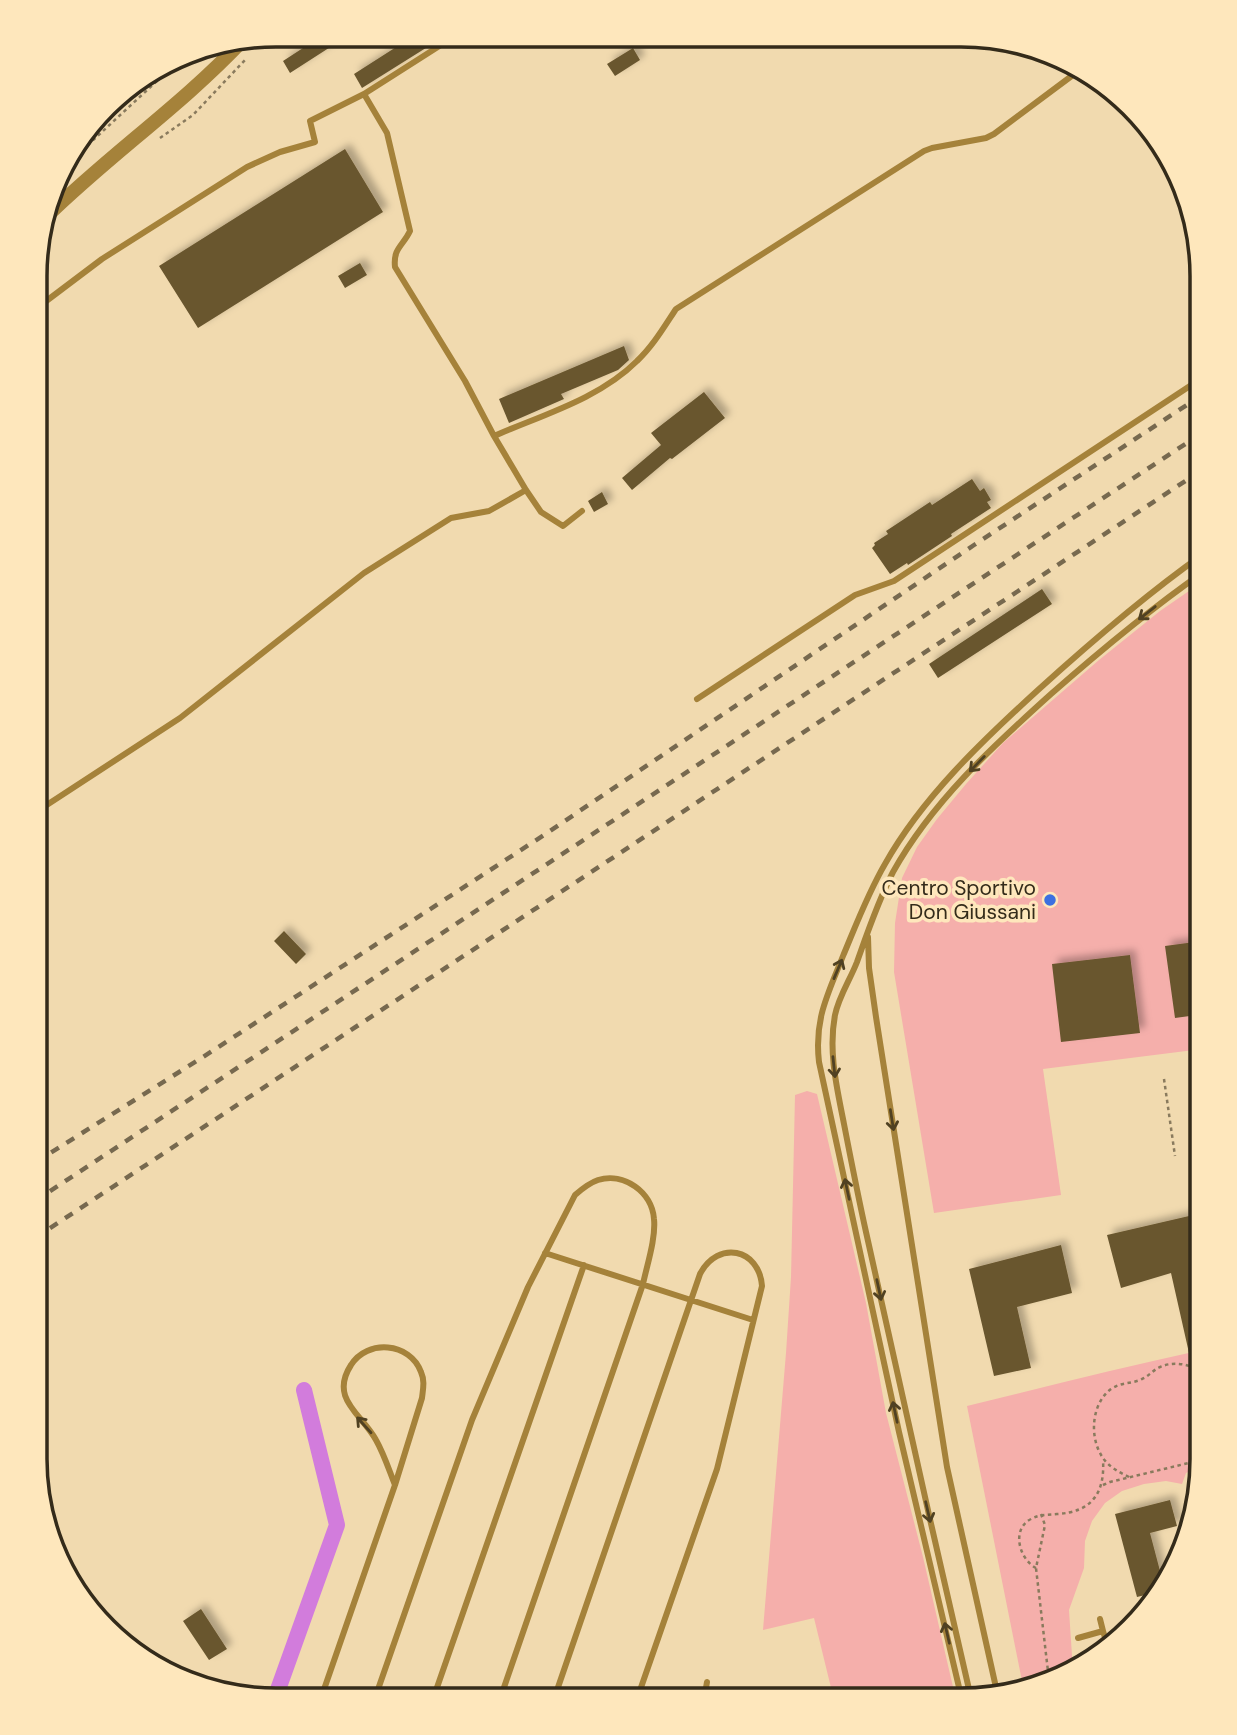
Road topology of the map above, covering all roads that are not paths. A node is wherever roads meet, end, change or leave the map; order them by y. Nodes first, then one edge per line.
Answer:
1 (438, 47) edge
2 (232, 52) edge
3 (1072, 76) edge
4 (364, 94) junction
5 (58, 206) edge
6 (47, 300) edge
7 (1190, 386) edge
8 (494, 436) junction
9 (526, 490) junction
10 (582, 511) dead end
11 (1190, 564) edge
12 (1190, 582) edge
13 (697, 699) dead end
14 (47, 805) edge
15 (868, 931) junction
16 (545, 1253) junction
17 (584, 1265) junction
18 (643, 1284) junction
19 (691, 1300) junction
20 (753, 1320) junction
21 (395, 1485) junction
22 (1100, 1619) dead end
23 (1103, 1632) junction
24 (1104, 1637) edge
25 (1078, 1638) dead end
26 (707, 1682) dead end
27 (995, 1684) edge
28 (969, 1687) edge
29 (324, 1688) edge
30 (378, 1688) edge
31 (437, 1688) edge
32 (504, 1688) edge
33 (558, 1688) edge
34 (641, 1688) edge
35 (706, 1688) edge
36 (959, 1688) edge

1 - 4 lane
2 - 5 street
3 - 8 lane
4 - 6 lane
4 - 8 lane
7 - 13 lane
8 - 9 lane
9 - 10 lane
9 - 14 lane
36 -> 11 lane
12 -> 15 lane
15 -> 27 lane
15 -> 28 lane
16 - 17 lane
16 - 18 lane
16 - 30 lane
17 - 18 lane
17 - 31 lane
18 - 19 lane
18 - 32 lane
19 - 20 lane
19 - 20 lane
19 - 33 lane
20 - 34 lane
21 -> 21 lane
21 - 29 lane
22 - 23 lane
23 - 24 lane
23 - 25 lane
26 - 35 lane

